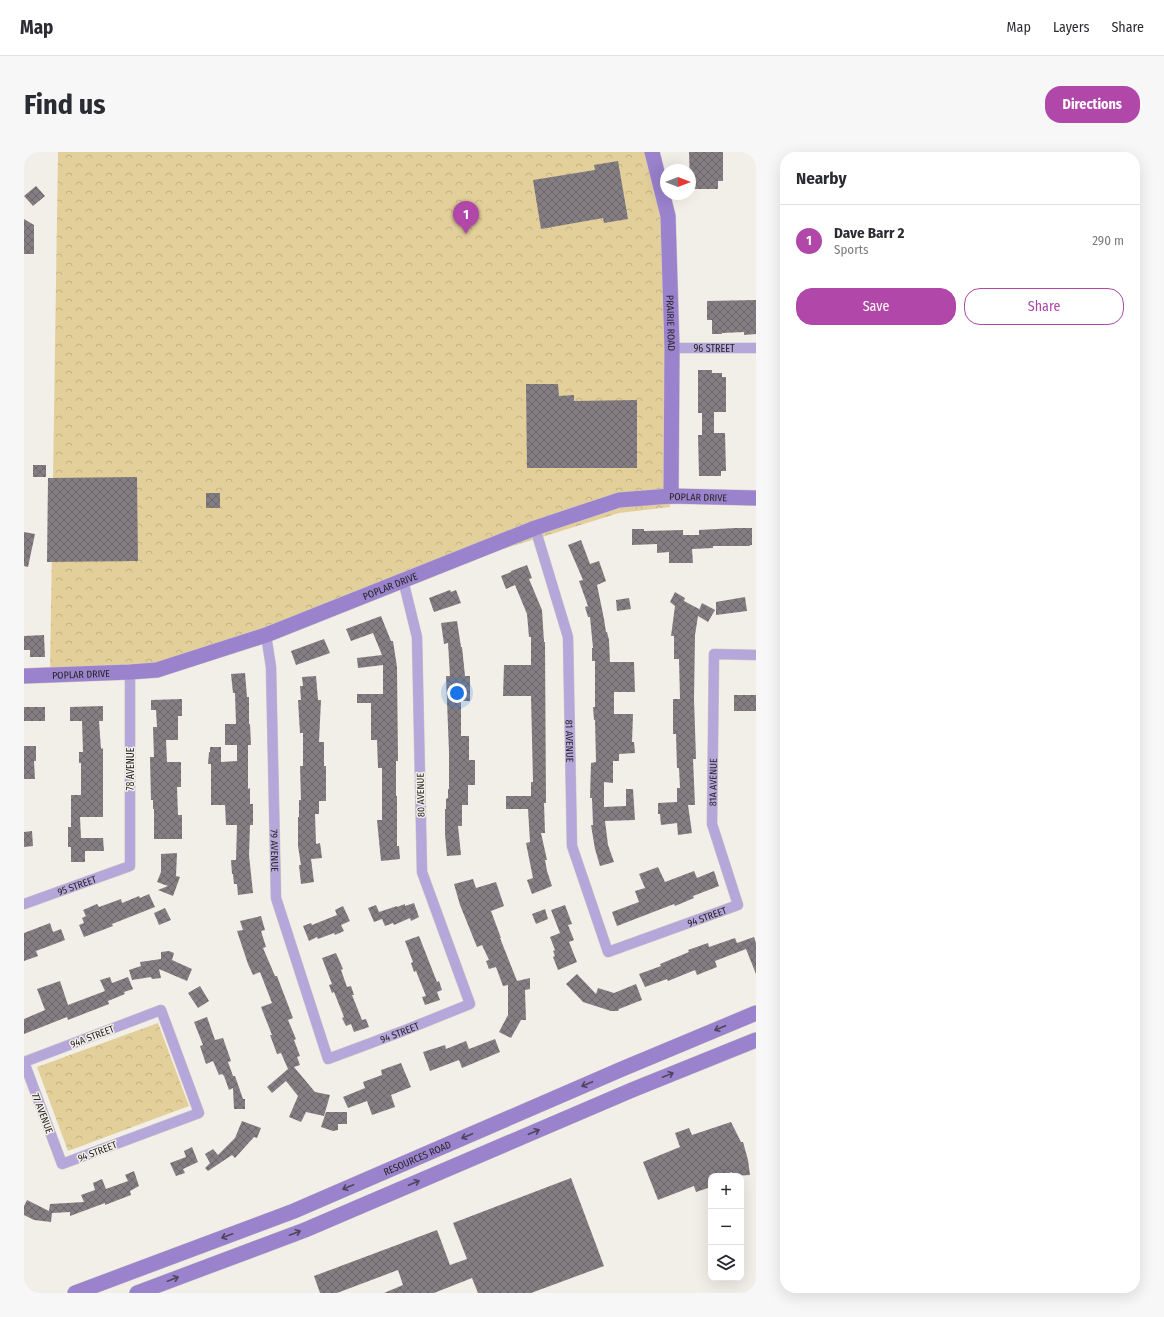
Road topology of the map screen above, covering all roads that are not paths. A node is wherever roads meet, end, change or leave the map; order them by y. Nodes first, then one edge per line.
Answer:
1 (652, 152) edge
2 (672, 348) junction
3 (756, 348) edge
4 (671, 496) junction
5 (756, 498) edge
6 (535, 528) junction
7 (403, 580) junction
8 (266, 635) junction
9 (756, 655) edge
10 (130, 672) junction
11 (24, 676) edge
12 (130, 866) joint
13 (24, 904) edge
14 (738, 905) joint
15 (608, 952) joint
16 (470, 1004) joint
17 (756, 1013) edge
18 (756, 1040) edge
19 (328, 1059) joint
20 (24, 1062) edge
21 (622, 1069) junction
22 (632, 1090) junction
23 (199, 1112) joint
24 (62, 1164) joint
25 (75, 1293) edge
26 (136, 1293) edge

1 - 2 main road, PRAIRIE ROAD
2 - 3 street, 96 STREET
2 - 4 main road, PRAIRIE ROAD
4 - 5 main road, POPLAR DRIVE
4 - 6 main road, POPLAR DRIVE
6 - 7 main road, POPLAR DRIVE
6 - 15 street, 81 AVENUE
7 - 8 main road, POPLAR DRIVE
7 - 16 street, 80 AVENUE
8 - 10 main road, POPLAR DRIVE
8 - 19 street, 79 AVENUE
9 - 14 street, 81A AVENUE
10 - 11 main road, POPLAR DRIVE
10 - 12 street, 78 AVENUE
12 - 13 street, 95 STREET
14 - 15 street, 94 STREET
16 - 19 street, 94 STREET
17 -> 21 main road, RESOURCES ROAD
22 -> 18 main road
20 - 23 street, 94A STREET
20 - 24 street, 77 AVENUE
21 - 22 main road
21 -> 25 main road, RESOURCES ROAD
26 -> 22 main road
23 - 24 street, 94 STREET

